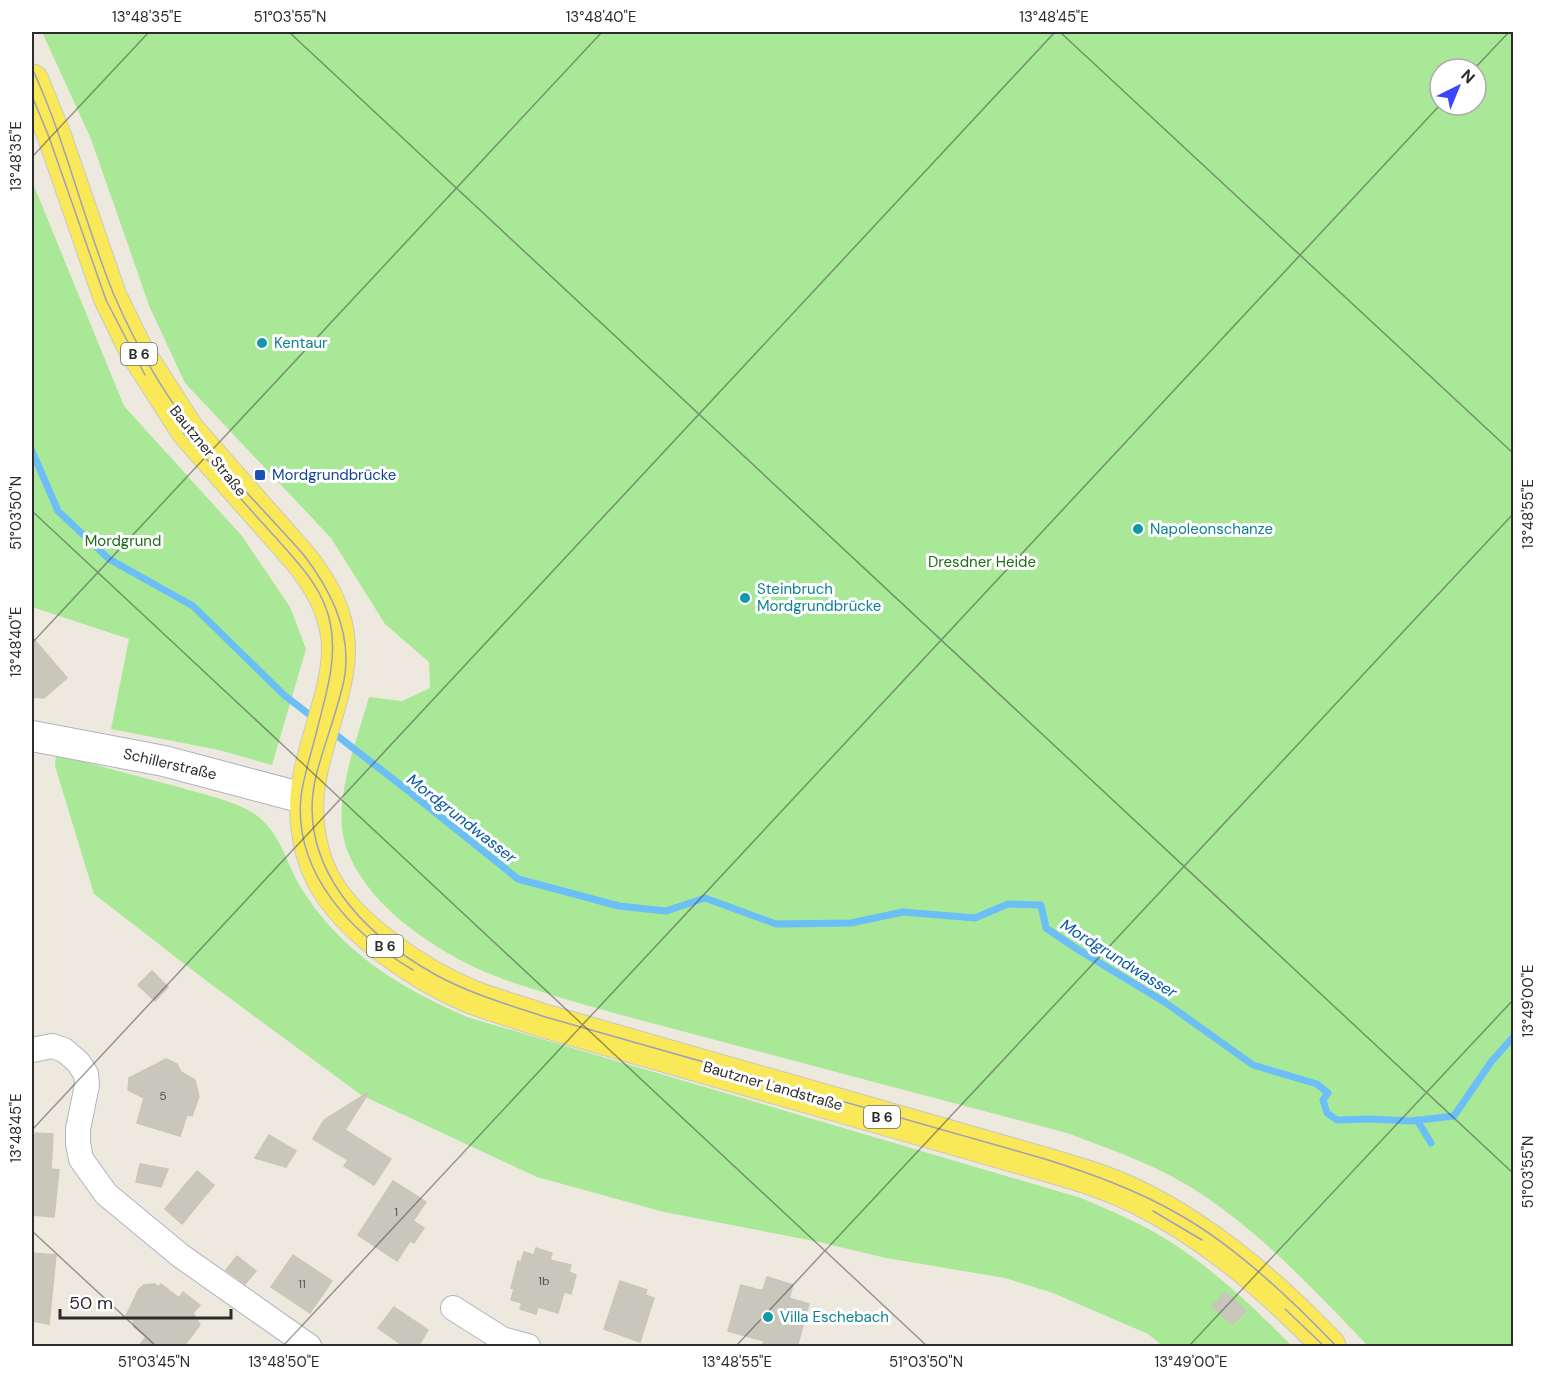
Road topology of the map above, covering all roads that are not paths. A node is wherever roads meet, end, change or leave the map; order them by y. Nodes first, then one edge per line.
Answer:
1 (32, 81) edge
2 (32, 736) edge
3 (309, 787) junction
4 (32, 1050) edge
5 (453, 1308) dead end
6 (309, 1347) edge
7 (528, 1347) edge
8 (1329, 1347) edge

1 - 3 main road, Bautzner Straße / B 6
2 - 3 street, Schillerstraße
3 - 8 main road, Bautzner Landstraße / B 6
4 - 6 street
5 - 7 street

